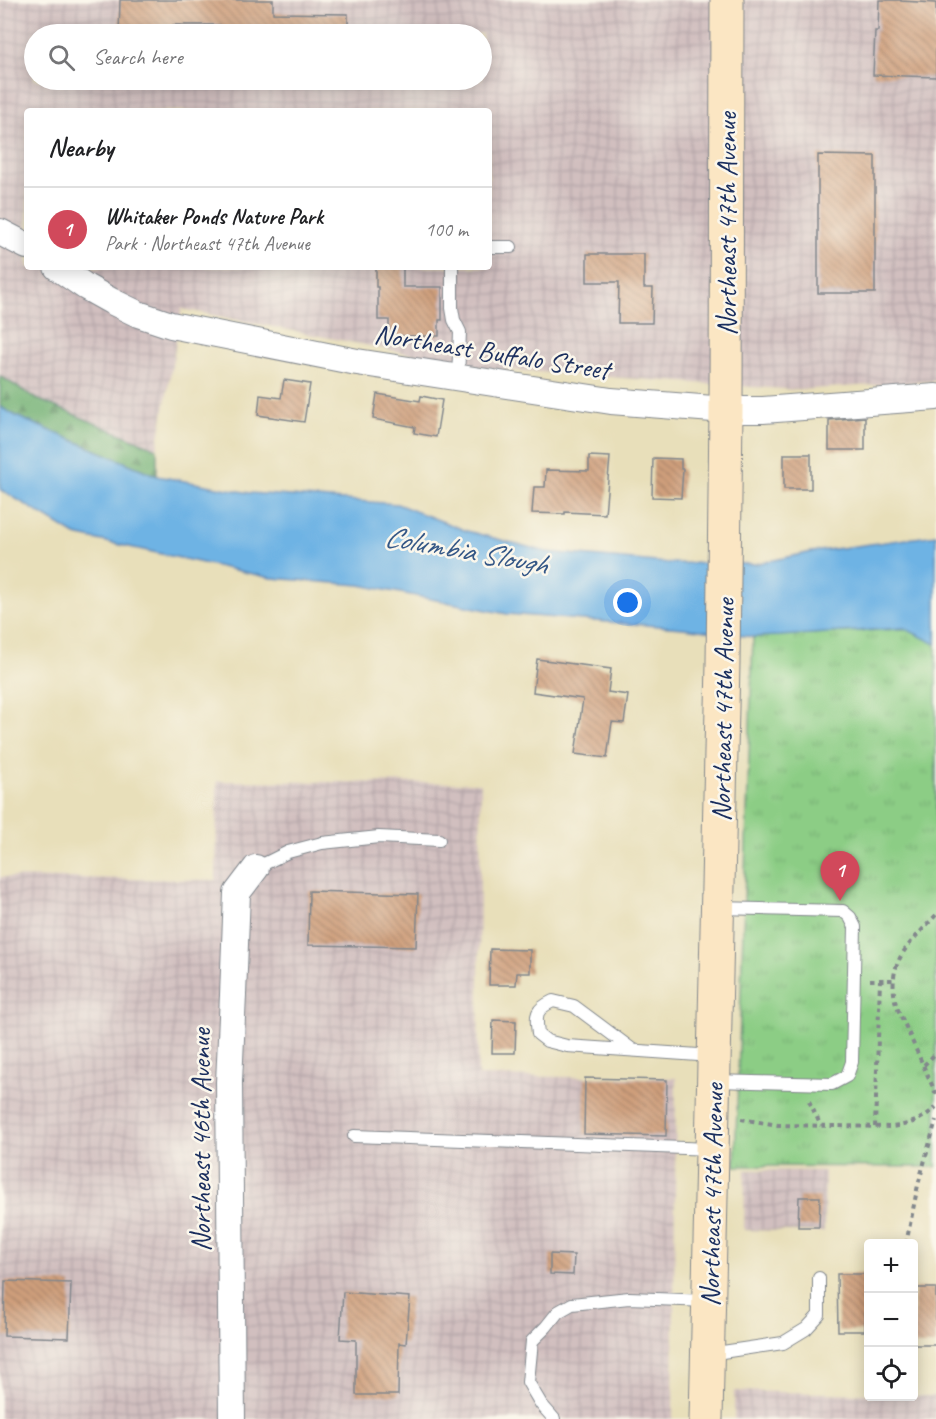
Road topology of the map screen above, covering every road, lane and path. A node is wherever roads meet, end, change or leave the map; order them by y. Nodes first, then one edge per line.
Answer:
1 (727, 0) edge
2 (0, 232) edge
3 (24, 244) edge
4 (492, 247) edge
5 (511, 247) dead end
6 (61, 270) edge
7 (452, 270) edge
8 (458, 378) junction
9 (936, 397) edge
10 (726, 410) junction
11 (439, 840) dead end
12 (256, 868) joint
13 (718, 908) junction
14 (936, 915) edge
15 (880, 980) dead end
16 (633, 1050) junction
17 (936, 1053) edge
18 (923, 1065) junction
19 (714, 1069) junction
20 (801, 1084) junction
21 (936, 1094) edge
22 (936, 1107) edge
23 (936, 1120) edge
24 (821, 1126) junction
25 (875, 1127) junction
26 (712, 1134) junction
27 (354, 1136) dead end
28 (907, 1239) edge
29 (819, 1278) dead end
30 (709, 1301) junction
31 (707, 1354) junction
32 (232, 1419) edge
33 (554, 1419) edge
34 (705, 1419) edge

1 - 10 street, Northeast 47th Avenue
2 - 3 street
4 - 5 lane
6 - 8 street, Northeast Buffalo Street
7 - 8 lane
8 - 10 street, Northeast Buffalo Street
9 - 10 street, Northeast Buffalo Street
10 - 13 street, Northeast 47th Avenue
11 - 12 lane
12 - 32 street, Northeast 46th Avenue
13 - 19 street, Northeast 47th Avenue
13 - 20 lane
14 - 18 path
15 - 25 path
16 - 16 lane
16 - 19 lane
17 - 18 path
18 - 21 path
19 - 20 lane
19 - 26 street, Northeast 47th Avenue
20 - 24 path
22 - 25 path
23 - 28 path
24 - 25 path
24 - 26 path
26 - 27 lane
26 - 30 street, Northeast 47th Avenue
29 - 31 lane
30 - 31 street, Northeast 47th Avenue
30 - 33 lane
31 - 34 street, Northeast 47th Avenue

